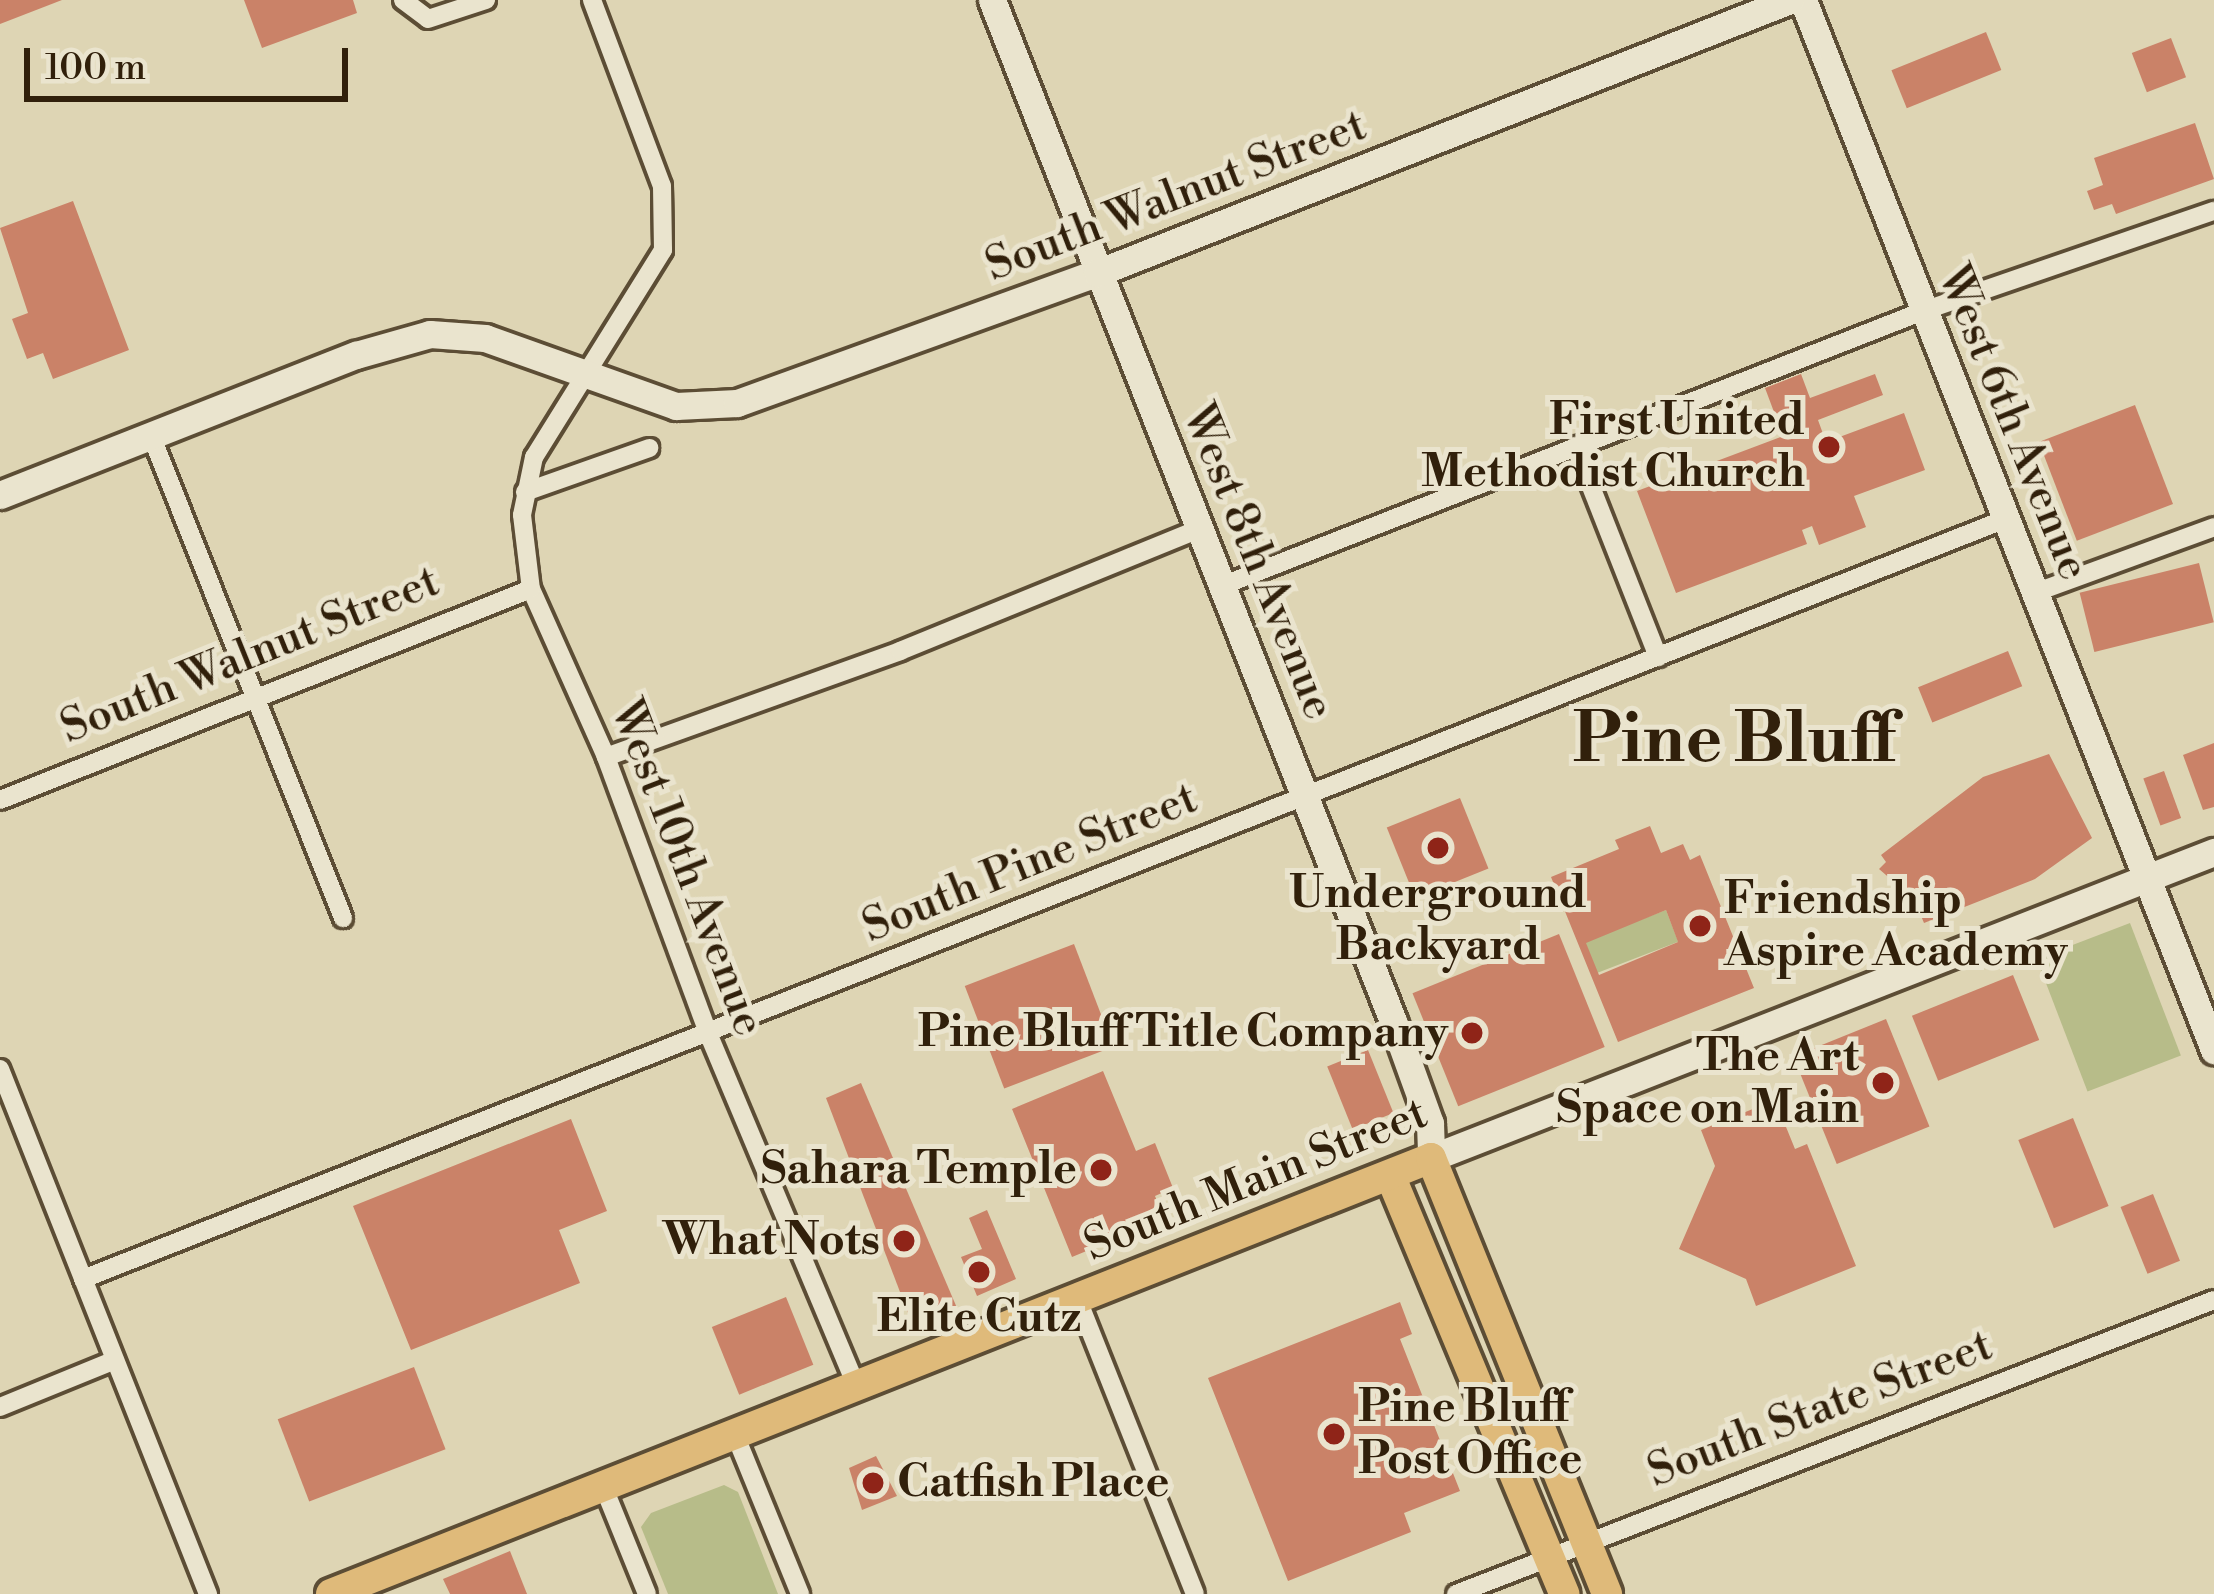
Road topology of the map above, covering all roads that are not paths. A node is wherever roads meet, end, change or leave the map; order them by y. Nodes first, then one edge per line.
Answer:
1 (403, 0) edge
2 (486, 0) edge
3 (592, 0) edge
4 (992, 0) edge
5 (1790, 0) edge
6 (1803, 0) edge
7 (2214, 211) edge
8 (1097, 273) junction
9 (1923, 311) junction
10 (583, 374) junction
11 (151, 435) junction
12 (1575, 446) junction
13 (649, 448) dead end
14 (524, 492) junction
15 (0, 495) edge
16 (2005, 519) junction
17 (2214, 526) edge
18 (1201, 527) junction
19 (1224, 585) junction
20 (531, 589) junction
21 (2034, 592) junction
22 (1658, 657) junction
23 (257, 694) junction
24 (606, 757) junction
25 (1305, 796) junction
26 (0, 800) edge
27 (2214, 852) edge
28 (2145, 878) junction
29 (343, 918) dead end
30 (707, 1033) junction
31 (2214, 1050) edge
32 (0, 1069) edge
33 (7, 1105) edge
34 (1431, 1158) junction
35 (1390, 1175) junction
36 (83, 1280) junction
37 (1078, 1300) junction
38 (2214, 1300) edge
39 (116, 1360) junction
40 (857, 1388) junction
41 (0, 1406) edge
42 (736, 1437) junction
43 (604, 1488) junction
44 (1586, 1544) junction
45 (1549, 1558) junction
46 (208, 1594) edge
47 (331, 1594) edge
48 (647, 1594) edge
49 (800, 1594) edge
50 (1195, 1594) edge
51 (1456, 1594) edge
52 (1564, 1594) edge
53 (1607, 1594) edge

1 - 2 street
3 - 10 street, West 10th Avenue
4 - 8 street, West 8th Avenue
5 - 8 street, South Walnut Street
6 - 9 street, West 6th Avenue
7 - 9 street
8 - 10 street, South Walnut Street
8 - 18 street, West 8th Avenue
9 - 12 street
9 - 16 street, West 6th Avenue
10 - 11 street, South Walnut Street
10 - 14 street, West 10th Avenue
11 - 15 street, South Walnut Street
11 - 23 street
12 - 19 street
12 - 22 street
13 - 14 street
14 - 20 street, West 10th Avenue
16 - 21 street, West 6th Avenue
16 - 22 street, South Pine Street
17 - 21 street
18 - 19 street, West 8th Avenue
18 - 24 street
19 - 25 street, West 8th Avenue
20 - 23 street, South Walnut Street
20 - 24 street, West 10th Avenue
21 - 28 street, West 6th Avenue
22 - 25 street, South Pine Street
23 - 26 street, South Walnut Street
23 - 29 street
24 - 30 street, West 10th Avenue
25 - 30 street, South Pine Street
25 - 34 street, West 8th Avenue
27 - 28 street, South Main Street
28 - 31 street, West 6th Avenue
28 - 34 street, South Main Street
30 - 36 street, South Pine Street
30 - 40 street, West 10th Avenue
32 - 33 street
33 - 36 street
34 - 35 main road, South Main Street
34 - 44 main road
35 - 37 main road, South Main Street
35 - 45 main road
36 - 39 street
37 - 40 main road, South Main Street
37 - 50 street
38 - 44 street, South State Street
39 - 41 street
39 - 46 street
40 - 42 main road, South Main Street
42 - 43 main road, South Main Street
42 - 49 street
43 - 47 main road, South Main Street
43 - 48 street
44 - 45 street, South State Street
44 - 53 main road
45 - 51 street, South State Street
45 - 52 main road

